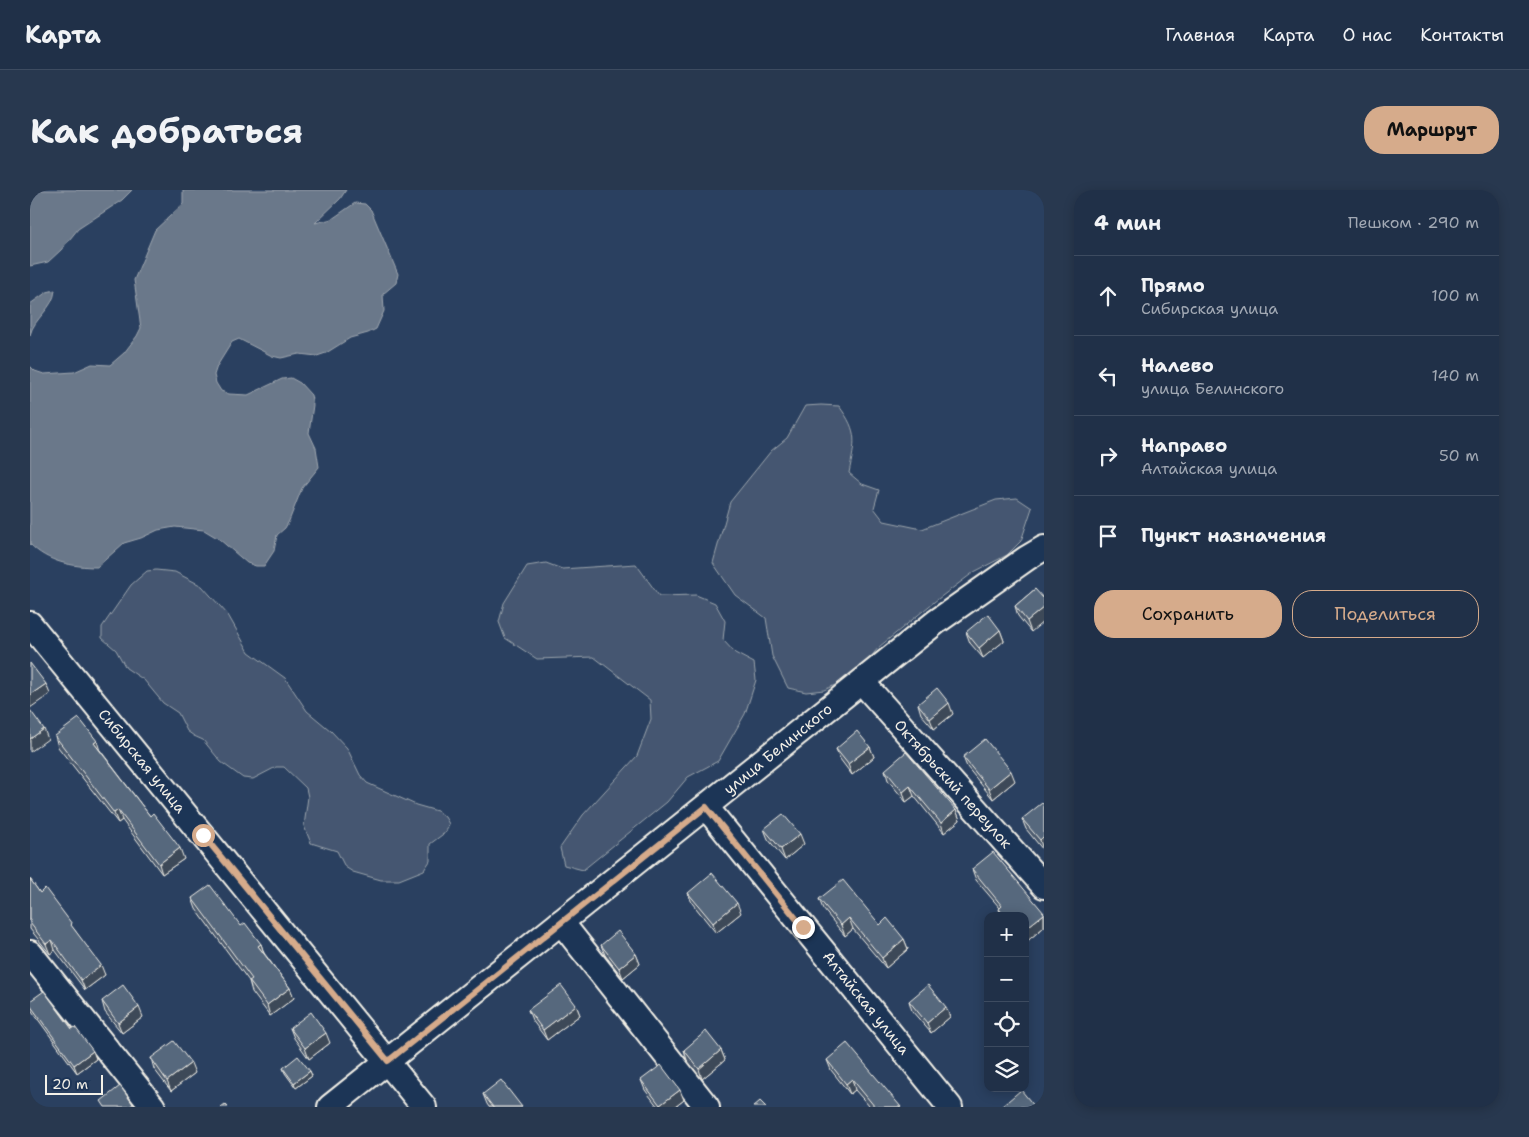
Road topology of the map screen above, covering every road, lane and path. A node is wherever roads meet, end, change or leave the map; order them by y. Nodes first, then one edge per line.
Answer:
1 (1044, 548) edge
2 (30, 624) edge
3 (862, 682) junction
4 (706, 807) junction
5 (1044, 886) edge
6 (561, 922) junction
7 (30, 953) edge
8 (388, 1061) junction
9 (152, 1107) edge
10 (330, 1107) edge
11 (424, 1107) edge
12 (708, 1107) edge
13 (950, 1107) edge

1 - 3 street, улица Белинского
2 - 8 street, Сибирская улица
3 - 4 street, улица Белинского
3 - 5 street, Октябрьский переулок
4 - 6 street, улица Белинского
4 - 13 street, Алтайская улица
6 - 8 street, улица Белинского
6 - 12 street
7 - 9 street
8 - 10 street, улица Белинского
8 - 11 street, Сибирская улица

